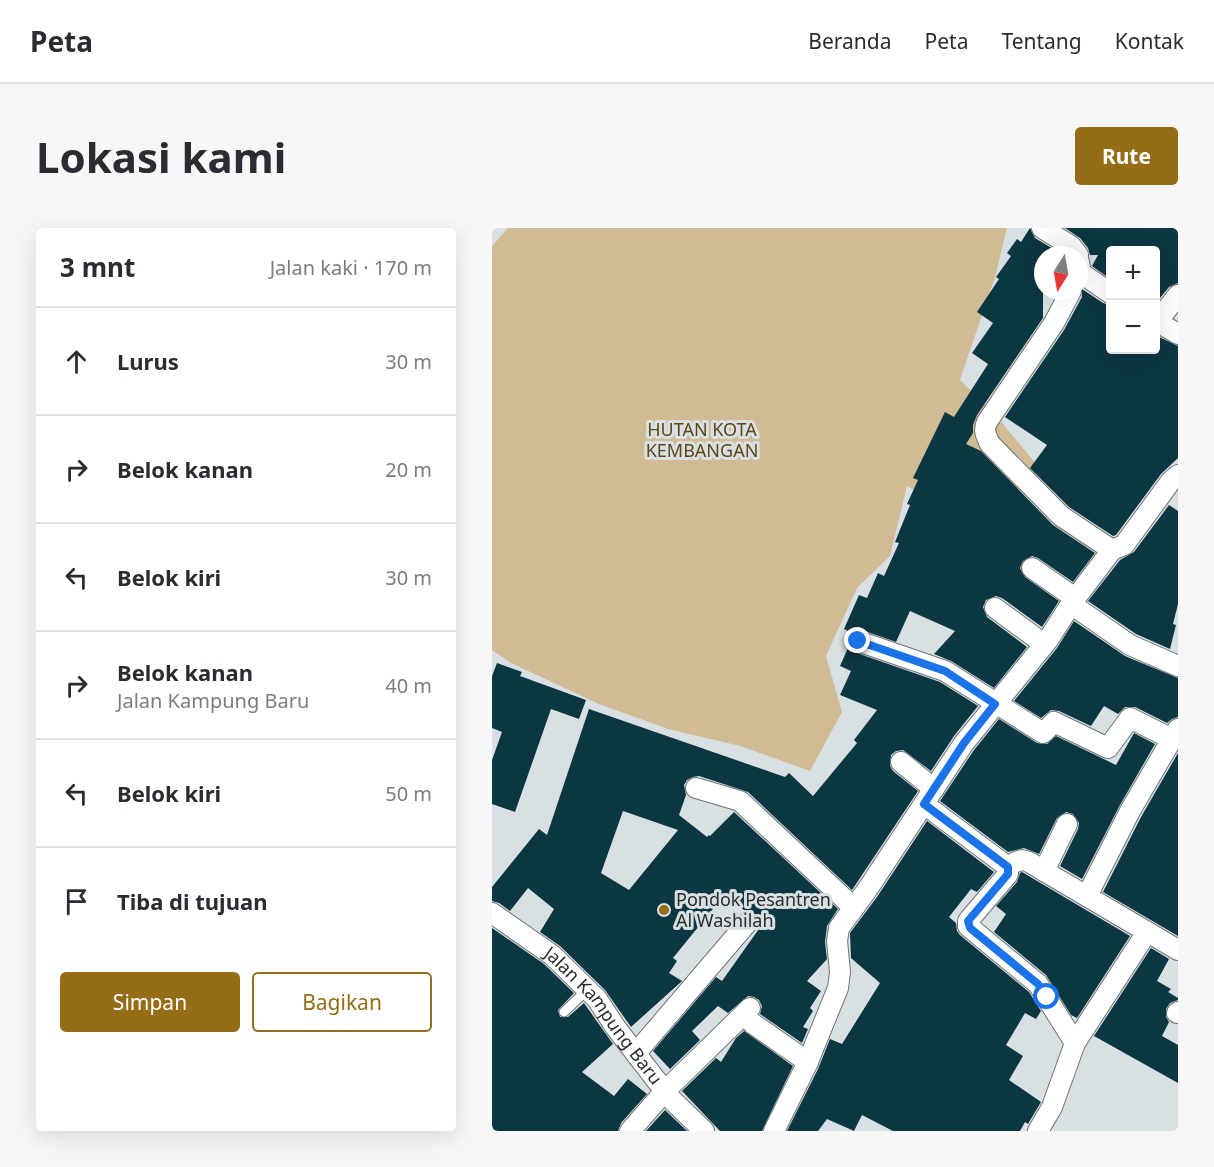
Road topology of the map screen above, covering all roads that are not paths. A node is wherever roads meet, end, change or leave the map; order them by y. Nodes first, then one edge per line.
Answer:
1 (1042, 228) edge
2 (1071, 246) edge
3 (1088, 275) edge
4 (1106, 290) edge
5 (1178, 295) edge
6 (1066, 300) edge
7 (1160, 316) edge
8 (1160, 323) edge
9 (1178, 334) edge
10 (1178, 475) edge
11 (1112, 550) junction
12 (1032, 568) dead end
13 (1073, 601) junction
14 (995, 608) dead end
15 (858, 641) dead end
16 (1044, 644) junction
17 (1178, 666) edge
18 (995, 704) junction
19 (1175, 734) edge
20 (901, 762) dead end
21 (696, 788) dead end
22 (929, 797) junction
23 (1067, 824) dead end
24 (1008, 867) junction
25 (1044, 871) junction
26 (1088, 896) junction
27 (854, 908) junction
28 (492, 913) edge
29 (747, 923) dead end
30 (1148, 932) junction
31 (1178, 950) edge
32 (587, 990) junction
33 (564, 1012) dead end
34 (1076, 1043) junction
35 (636, 1053) junction
36 (808, 1062) junction
37 (664, 1091) junction
38 (630, 1131) edge
39 (704, 1131) edge
40 (774, 1131) edge
41 (1038, 1131) edge

1 - 2 street
3 - 4 street
5 - 7 street
6 - 11 street
8 - 9 street
10 - 11 street
11 - 13 street
12 - 13 street
13 - 16 street
13 - 17 street
14 - 16 street
15 - 18 street
16 - 18 street
18 - 19 street
18 - 22 street
19 - 26 street
20 - 22 street
21 - 27 street
22 - 24 street
22 - 27 street
23 - 25 street
24 - 25 street
24 - 34 street
25 - 26 street
26 - 30 street
27 - 36 street
28 - 32 street, Jalan Kampung Baru
29 - 35 street
30 - 31 street
30 - 34 street
32 - 33 lane
32 - 35 street, Jalan Kampung Baru
34 - 41 street
35 - 37 street, Jalan Kampung Baru
36 - 37 street
36 - 40 street
37 - 38 street
37 - 39 street, Jalan Kampung Baru

